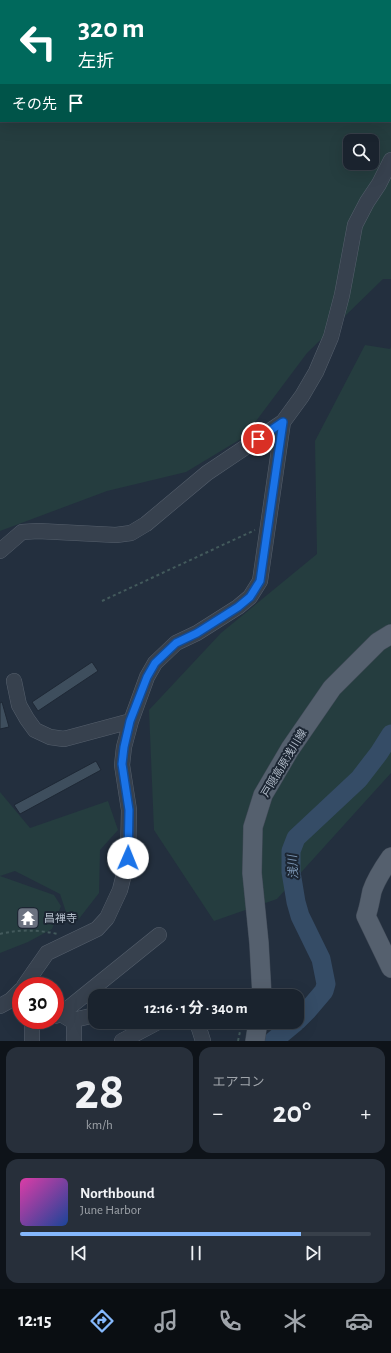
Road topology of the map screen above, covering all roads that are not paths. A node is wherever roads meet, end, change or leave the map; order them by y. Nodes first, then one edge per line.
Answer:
1 (391, 160) edge
2 (283, 422) junction
3 (0, 551) edge
4 (391, 634) edge
5 (14, 682) dead end
6 (130, 721) junction
7 (391, 857) edge
8 (159, 935) dead end
9 (391, 968) edge
10 (31, 977) edge
11 (262, 989) edge
12 (12, 999) edge
13 (0, 1006) edge
14 (64, 1010) edge
15 (88, 1017) edge
16 (64, 1018) edge
17 (74, 1022) junction
18 (33, 1029) edge
19 (145, 1029) edge
20 (199, 1029) edge
21 (32, 1041) edge
22 (74, 1041) edge
23 (122, 1041) edge
24 (203, 1041) edge

1 - 2 street
2 - 3 street
2 - 6 street
4 - 11 main road, 戸隠高原浅川線
5 - 6 street
6 - 10 street
7 - 9 main road
8 - 14 street
12 - 13 street
15 - 17 street
16 - 17 street
17 - 22 street
18 - 21 street
19 - 23 street
20 - 24 street

